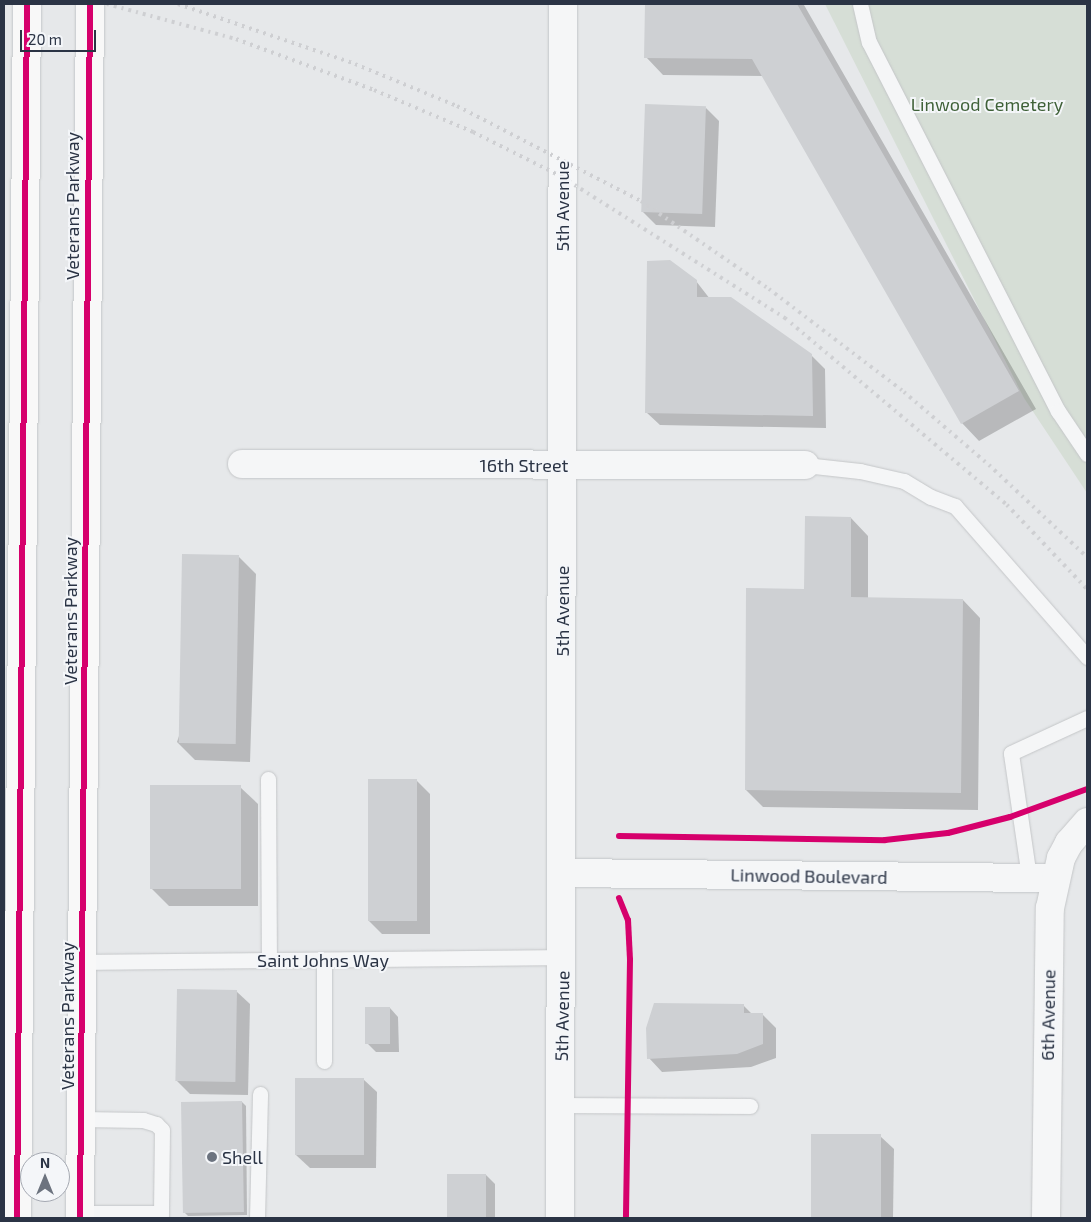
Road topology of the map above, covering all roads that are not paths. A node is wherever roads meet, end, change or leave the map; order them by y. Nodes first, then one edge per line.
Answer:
1 (27, 4) edge
2 (90, 4) edge
3 (563, 4) edge
4 (849, 4) edge
5 (860, 4) edge
6 (869, 42) junction
7 (1087, 454) edge
8 (242, 464) dead end
9 (805, 465) joint
10 (562, 466) junction
11 (1087, 657) edge
12 (1087, 718) edge
13 (268, 778) dead end
14 (1087, 822) edge
15 (12, 843) edge
16 (563, 873) junction
17 (1042, 878) junction
18 (562, 958) junction
19 (269, 960) junction
20 (324, 960) junction
21 (83, 962) junction
22 (11, 1045) edge
23 (324, 1061) dead end
24 (260, 1094) dead end
25 (561, 1106) junction
26 (750, 1106) dead end
27 (81, 1119) junction
28 (80, 1216) edge
29 (160, 1216) edge
30 (17, 1218) edge
31 (257, 1218) edge
32 (560, 1218) edge
33 (1046, 1218) edge

1 - 15 main road
2 - 21 main road, Veterans Parkway
3 - 10 street, 5th Avenue
4 - 6 lane
5 - 6 lane
6 - 7 lane
8 - 10 street, 16th Street
9 - 10 street, 16th Street
9 - 11 lane
10 - 16 street, 5th Avenue
12 - 17 lane
13 - 19 lane
14 - 17 street, 6th Avenue
15 - 22 main road
16 - 17 street, Linwood Boulevard
16 - 18 street, 5th Avenue
17 - 33 street, 6th Avenue
18 - 20 lane, Saint Johns Way
18 - 25 street, 5th Avenue
19 - 20 lane, Saint Johns Way
19 - 21 lane, Saint Johns Way
20 - 23 lane
21 - 27 main road, Veterans Parkway
22 - 30 main road
24 - 31 lane
25 - 26 lane
25 - 32 street, 5th Avenue
27 - 28 main road, Veterans Parkway
27 - 29 lane
28 - 29 lane

